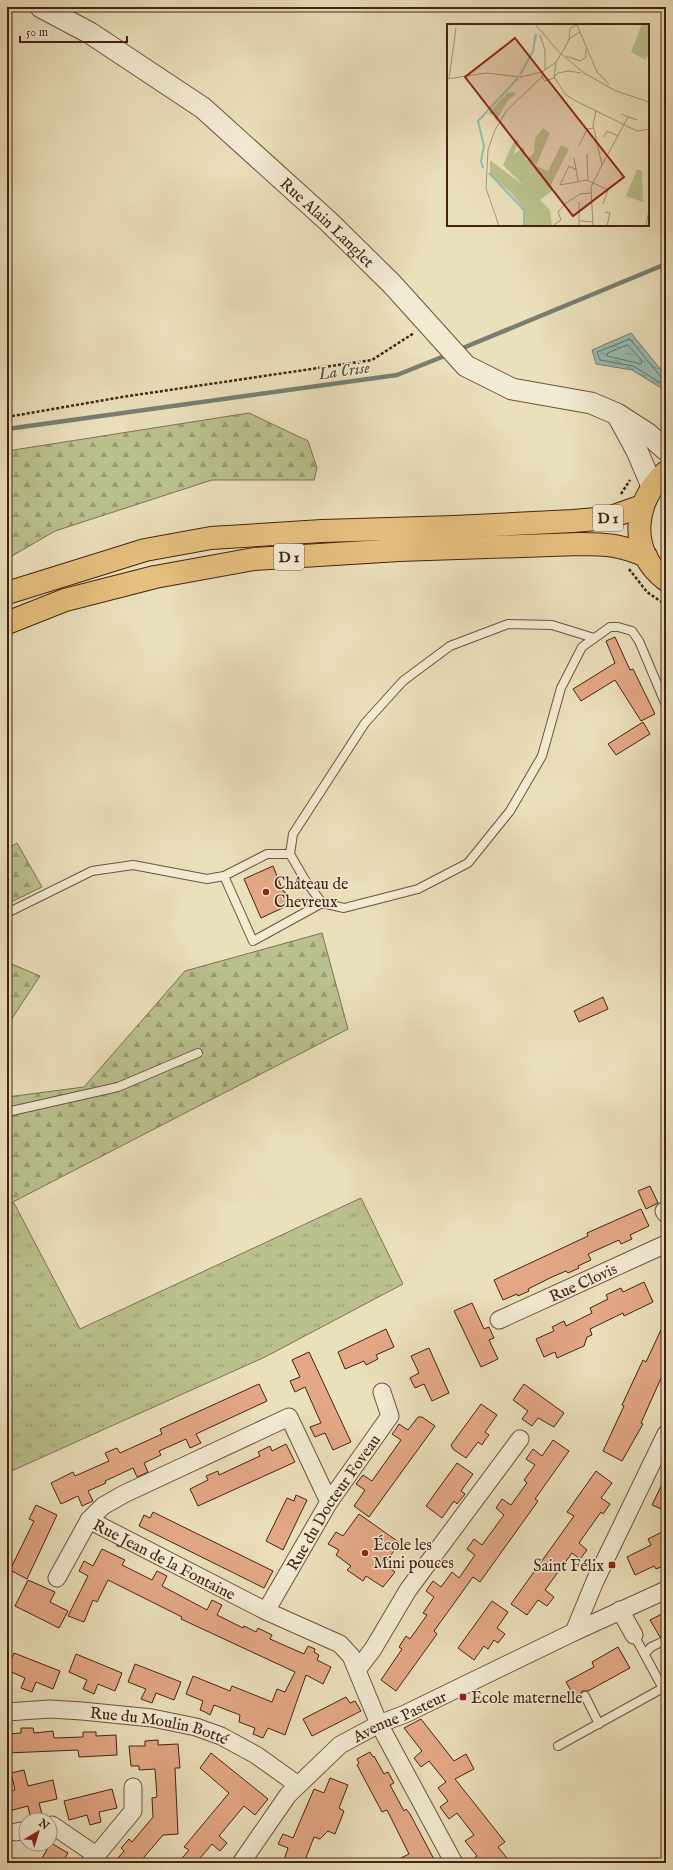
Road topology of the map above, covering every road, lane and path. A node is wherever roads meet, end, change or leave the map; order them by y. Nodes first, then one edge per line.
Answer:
1 (41, 7) edge
2 (428, 324) junction
3 (617, 414) junction
4 (7, 417) edge
5 (666, 450) edge
6 (659, 479) edge
7 (642, 506) junction
8 (646, 556) junction
9 (666, 580) edge
10 (7, 593) edge
11 (7, 623) edge
12 (594, 638) junction
13 (666, 705) edge
14 (290, 854) junction
15 (224, 876) junction
16 (322, 903) junction
17 (7, 914) edge
18 (198, 1053) dead end
19 (7, 1112) edge
20 (666, 1244) edge
21 (499, 1320) dead end
22 (382, 1392) dead end
23 (666, 1434) edge
24 (520, 1439) dead end
25 (329, 1502) junction
26 (89, 1520) junction
27 (57, 1578) dead end
28 (666, 1590) edge
29 (620, 1610) junction
30 (266, 1611) junction
31 (574, 1632) junction
32 (634, 1635) joint
33 (666, 1640) edge
34 (645, 1654) junction
35 (357, 1670) junction
36 (665, 1691) edge
37 (586, 1696) dead end
38 (7, 1712) edge
39 (379, 1724) junction
40 (599, 1724) junction
41 (558, 1746) dead end
42 (298, 1785) junction
43 (133, 1787) dead end
44 (58, 1830) edge
45 (93, 1859) edge
46 (242, 1863) edge
47 (454, 1863) edge

1 - 2 street, Rue Alain Langlet
2 - 3 street, Rue Alain Langlet
2 - 4 path
3 - 5 street, Rue Alain Langlet
3 - 6 street
6 - 7 main road
7 - 8 main road
7 - 10 main road, D 1
8 - 9 main road
8 - 11 main road, D 1
12 - 13 lane
12 - 14 lane
12 - 16 lane
14 - 15 lane
14 - 16 lane
15 - 16 lane
15 - 17 lane
18 - 19 lane
20 - 21 street, Rue Clovis
22 - 25 street, Rue du Docteur Foveau
23 - 31 street
24 - 35 street
25 - 26 street, Rue Jean de la Fontaine
25 - 30 street, Rue du Docteur Foveau
26 - 27 street
26 - 30 street, Rue Jean de la Fontaine
28 - 29 street, Avenue Pasteur
29 - 31 street, Avenue Pasteur
29 - 32 street
30 - 35 street, Rue Jean de la Fontaine
31 - 39 street, Avenue Pasteur
32 - 34 lane
33 - 34 lane
34 - 36 lane
35 - 39 street, Rue Jean de la Fontaine
36 - 40 lane
37 - 40 lane
38 - 42 street, Rue du Moulin Botté
39 - 42 street, Avenue Pasteur
39 - 47 street, Rue Jean de la Fontaine
40 - 41 lane
42 - 46 street, Avenue Pasteur
43 - 45 street
44 - 45 street

